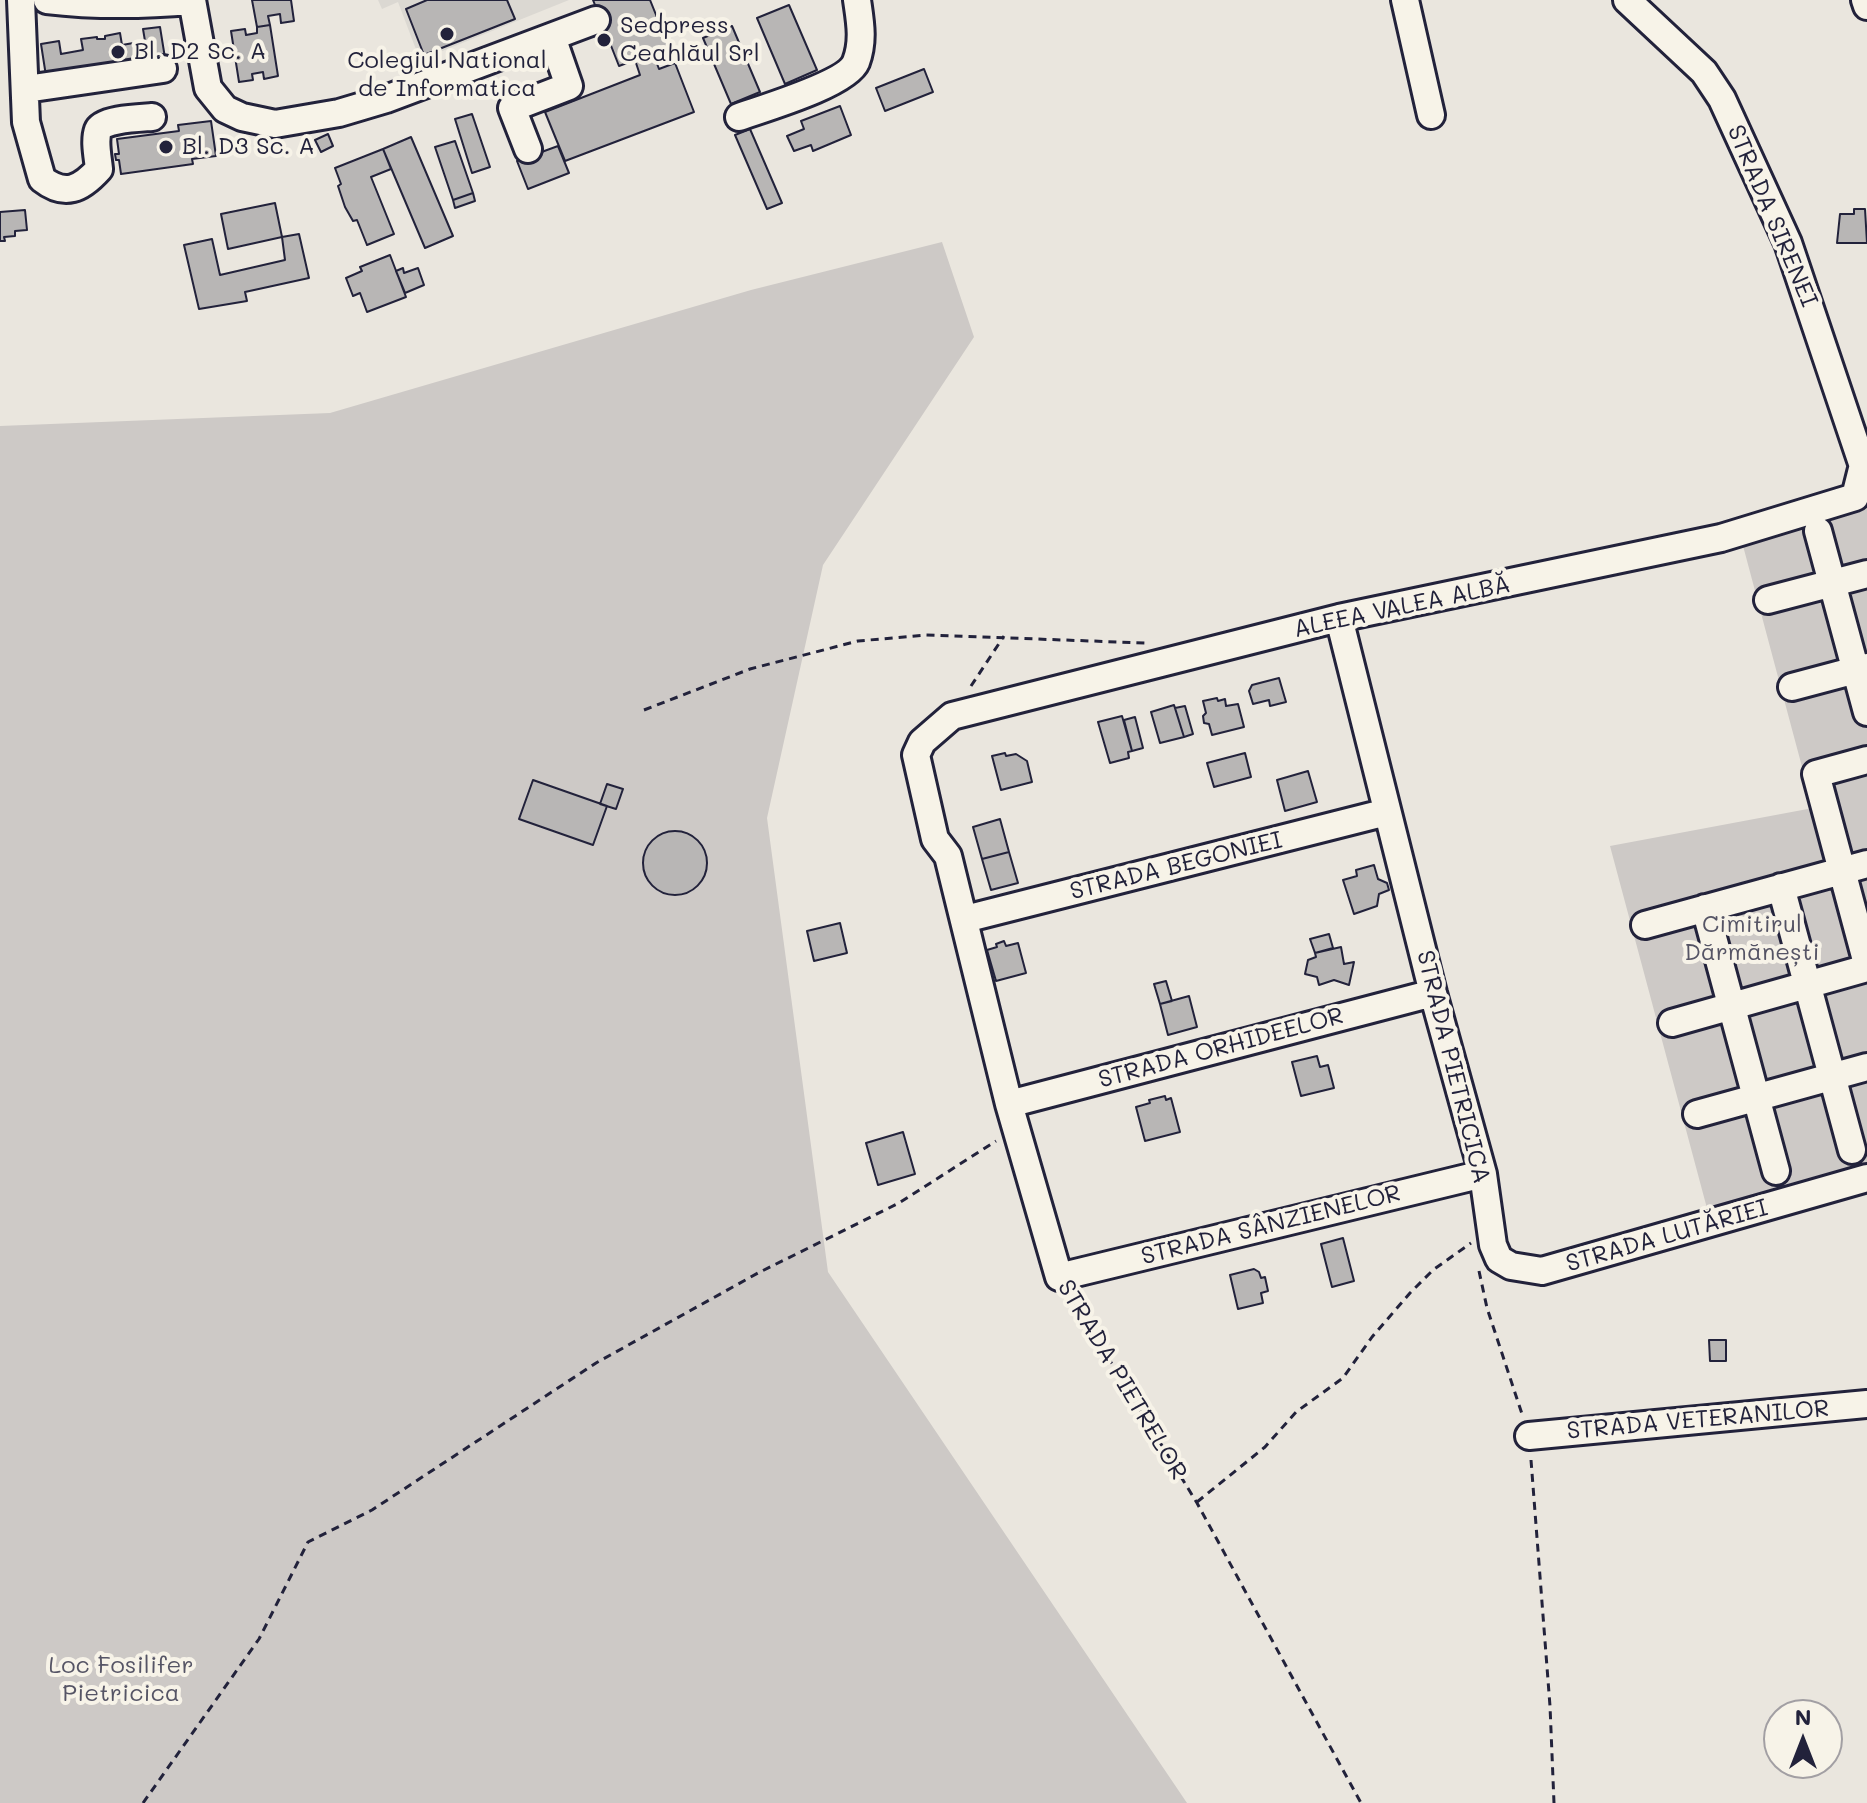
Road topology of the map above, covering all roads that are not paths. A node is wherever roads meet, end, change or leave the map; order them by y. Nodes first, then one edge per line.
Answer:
1 (21, 0) edge
2 (47, 0) edge
3 (192, 0) edge
4 (857, 0) edge
5 (1405, 0) edge
6 (1627, 0) edge
7 (1865, 0) edge
8 (1867, 6) edge
9 (596, 20) dead end
10 (552, 37) junction
11 (163, 69) dead end
12 (26, 89) junction
13 (1431, 115) dead end
14 (152, 117) dead end
15 (739, 117) dead end
16 (528, 149) dead end
17 (1866, 469) edge
18 (1818, 531) dead end
19 (1867, 574) edge
20 (1832, 583) junction
21 (1768, 600) dead end
22 (1339, 618) junction
23 (1861, 668) edge
24 (1792, 687) dead end
25 (1867, 712) edge
26 (922, 742) joint
27 (1867, 760) edge
28 (1387, 812) junction
29 (1854, 867) edge
30 (1781, 887) junction
31 (1705, 908) junction
32 (965, 919) junction
33 (1645, 925) dead end
34 (1867, 966) edge
35 (1807, 985) junction
36 (1433, 993) junction
37 (1731, 1006) junction
38 (1672, 1023) dead end
39 (1867, 1067) edge
40 (1832, 1076) junction
41 (1756, 1097) junction
42 (1697, 1114) dead end
43 (1012, 1116) junction
44 (1852, 1150) dead end
45 (1776, 1171) dead end
46 (1483, 1174) junction
47 (1867, 1178) edge
48 (1490, 1227) joint
49 (1059, 1277) joint
50 (1867, 1404) edge
51 (1529, 1436) road end

1 - 12 street
2 - 3 street
3 - 10 street
4 - 15 street
5 - 13 street
6 - 17 street, STRADA SIRENEI
7 - 8 street
9 - 10 street
10 - 16 street
11 - 12 street
12 - 14 street
17 - 22 street, ALEEA VALEA ALBĂ
18 - 20 street
19 - 20 street
20 - 21 street
20 - 23 street
22 - 26 street, ALEEA VALEA ALBĂ
22 - 28 street, STRADA PIETRICICA
23 - 24 street
23 - 25 street
26 - 32 street, STRADA PIETRELOR
27 - 29 street
28 - 32 street, STRADA BEGONIEI
28 - 36 street, STRADA PIETRICICA
29 - 30 street
29 - 34 street
30 - 31 street
30 - 35 street
31 - 33 street
31 - 37 street
32 - 43 street, STRADA PIETRELOR
34 - 35 street
35 - 37 street
35 - 40 street
36 - 43 street, STRADA ORHIDEELOR
36 - 46 street, STRADA PIETRICICA
37 - 38 street
37 - 41 street
39 - 40 street
40 - 41 street
40 - 44 street
41 - 42 street
41 - 45 street
43 - 49 street, STRADA PIETRELOR
46 - 48 street, STRADA PIETRICICA
46 - 49 street, STRADA SÂNZIENELOR
47 - 48 street, STRADA LUTĂRIEI
50 - 51 street, STRADA VETERANILOR

